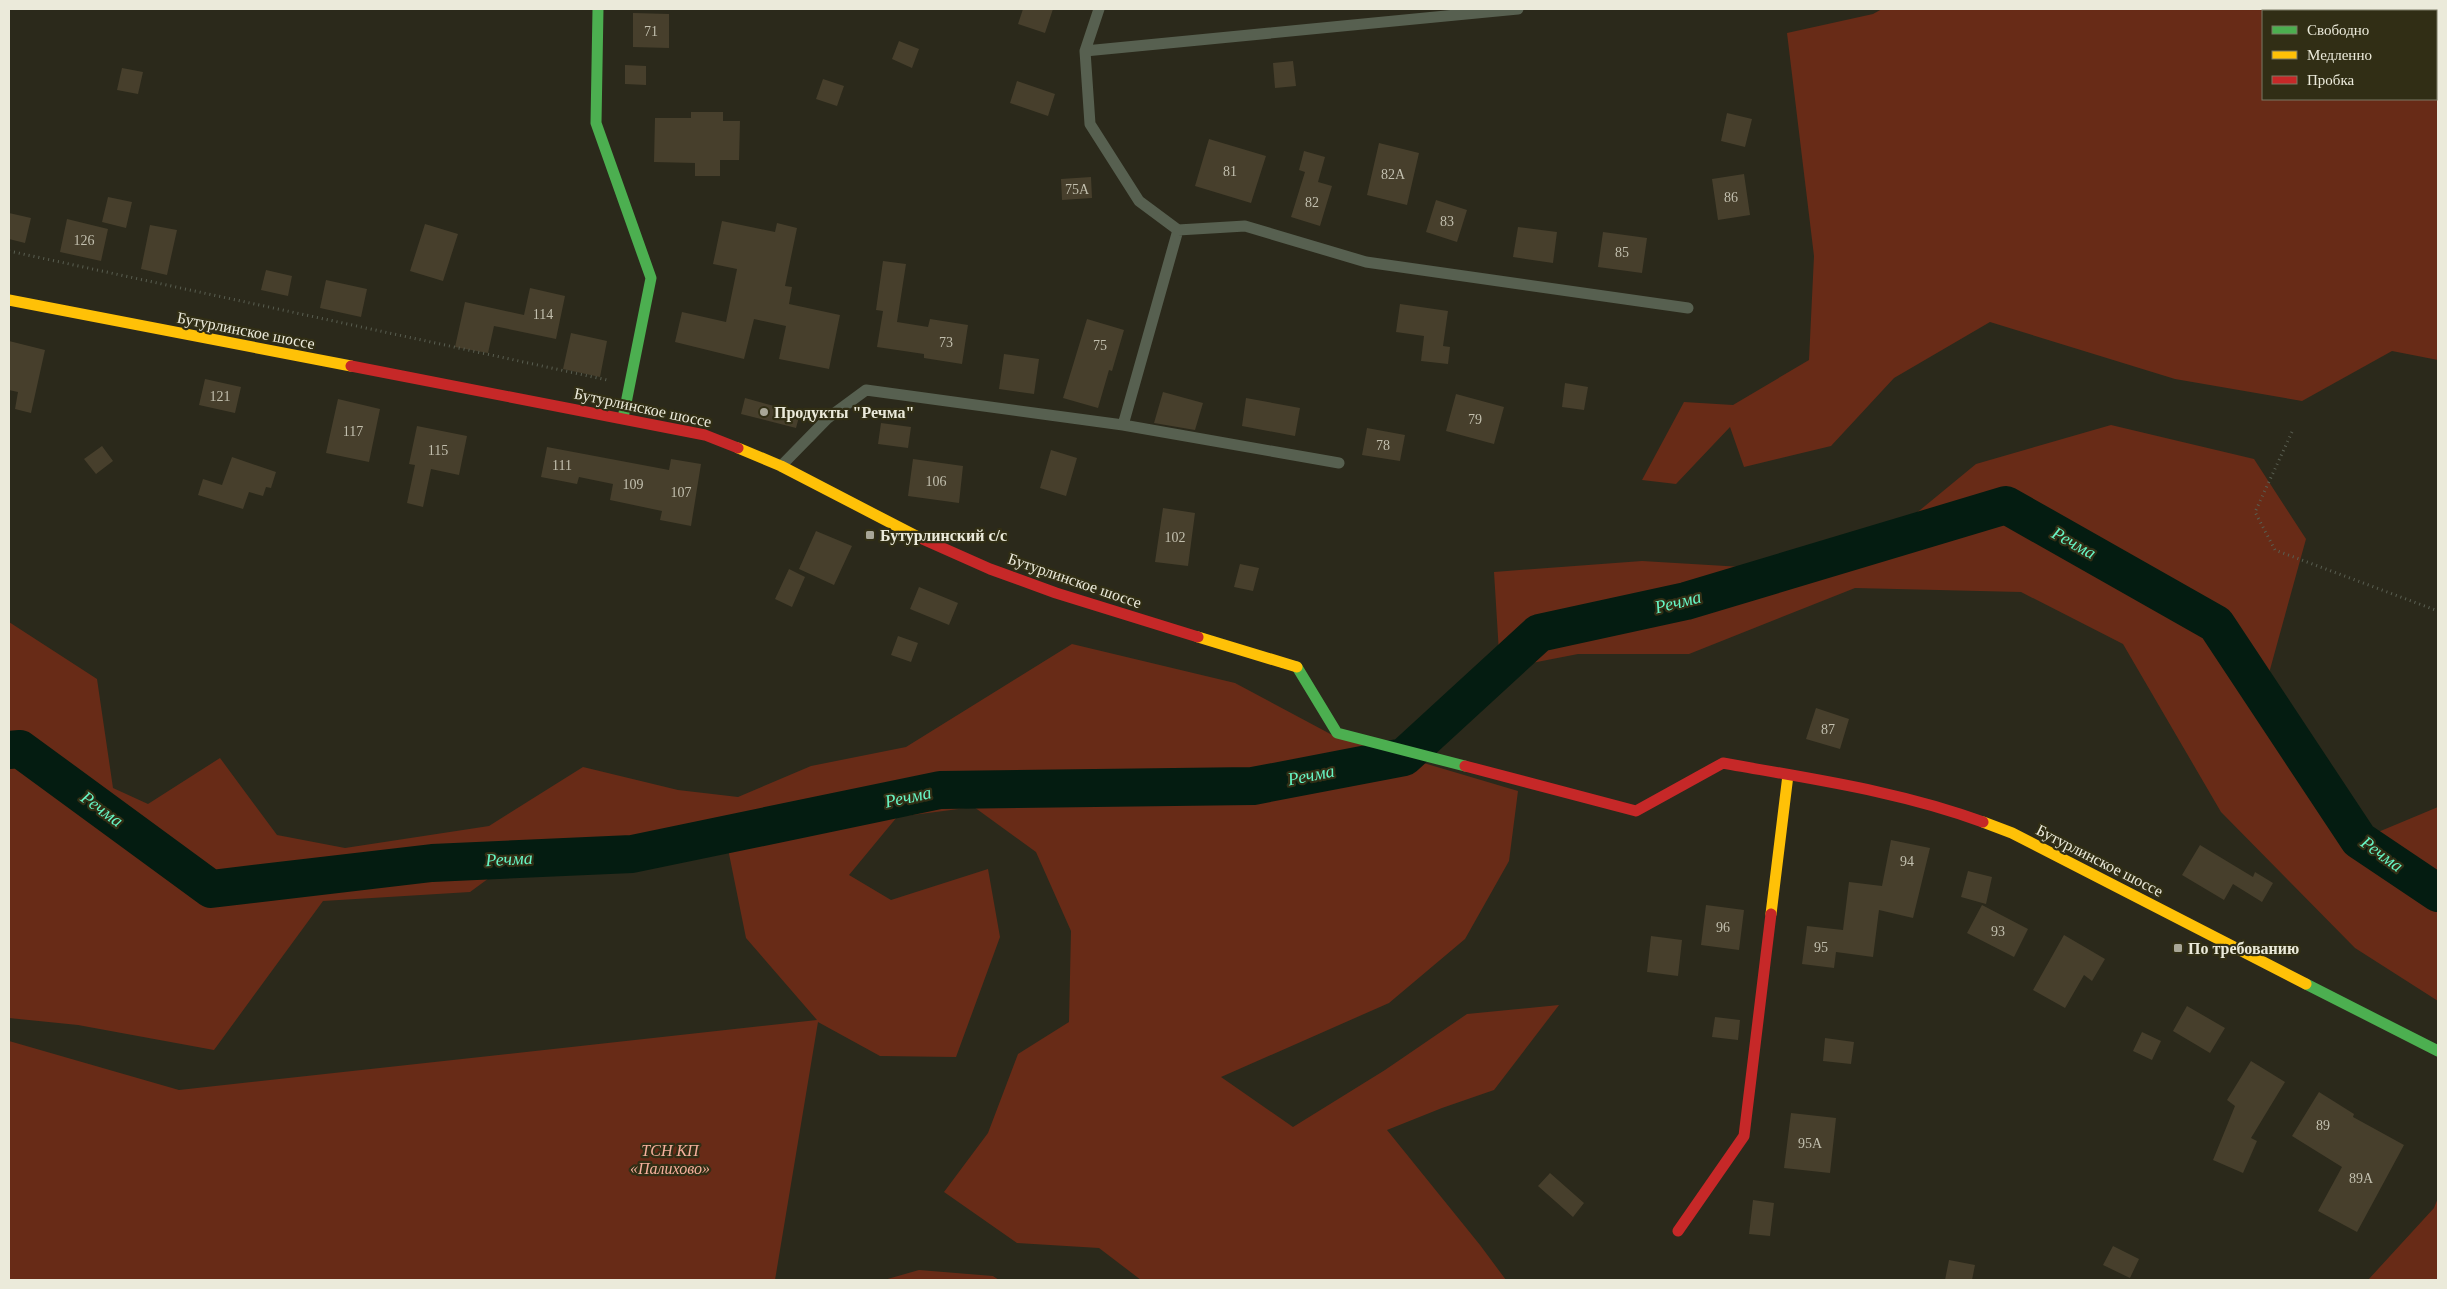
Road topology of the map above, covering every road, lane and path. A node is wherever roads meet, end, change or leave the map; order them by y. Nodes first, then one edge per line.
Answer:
1 (598, 9) edge
2 (1099, 9) edge
3 (1518, 9) edge
4 (1085, 51) junction
5 (1178, 230) junction
6 (9, 251) edge
7 (9, 300) edge
8 (1688, 308) dead end
9 (629, 384) junction
10 (623, 418) junction
11 (1123, 425) junction
12 (2292, 432) dead end
13 (1339, 463) dead end
14 (781, 466) junction
15 (2438, 611) edge
16 (1788, 775) junction
17 (2438, 1050) edge
18 (1678, 1231) dead end

1 - 9 main road
2 - 4 lane
3 - 4 lane
4 - 5 lane
5 - 8 lane
5 - 11 lane
6 - 9 path
7 - 10 main road, Бутурлинское шоссе
9 - 10 main road
10 - 14 main road, Бутурлинское шоссе
11 - 13 lane
11 - 14 lane
12 - 15 path
14 - 16 main road, Бутурлинское шоссе
16 - 17 main road, Бутурлинское шоссе
16 - 18 main road

